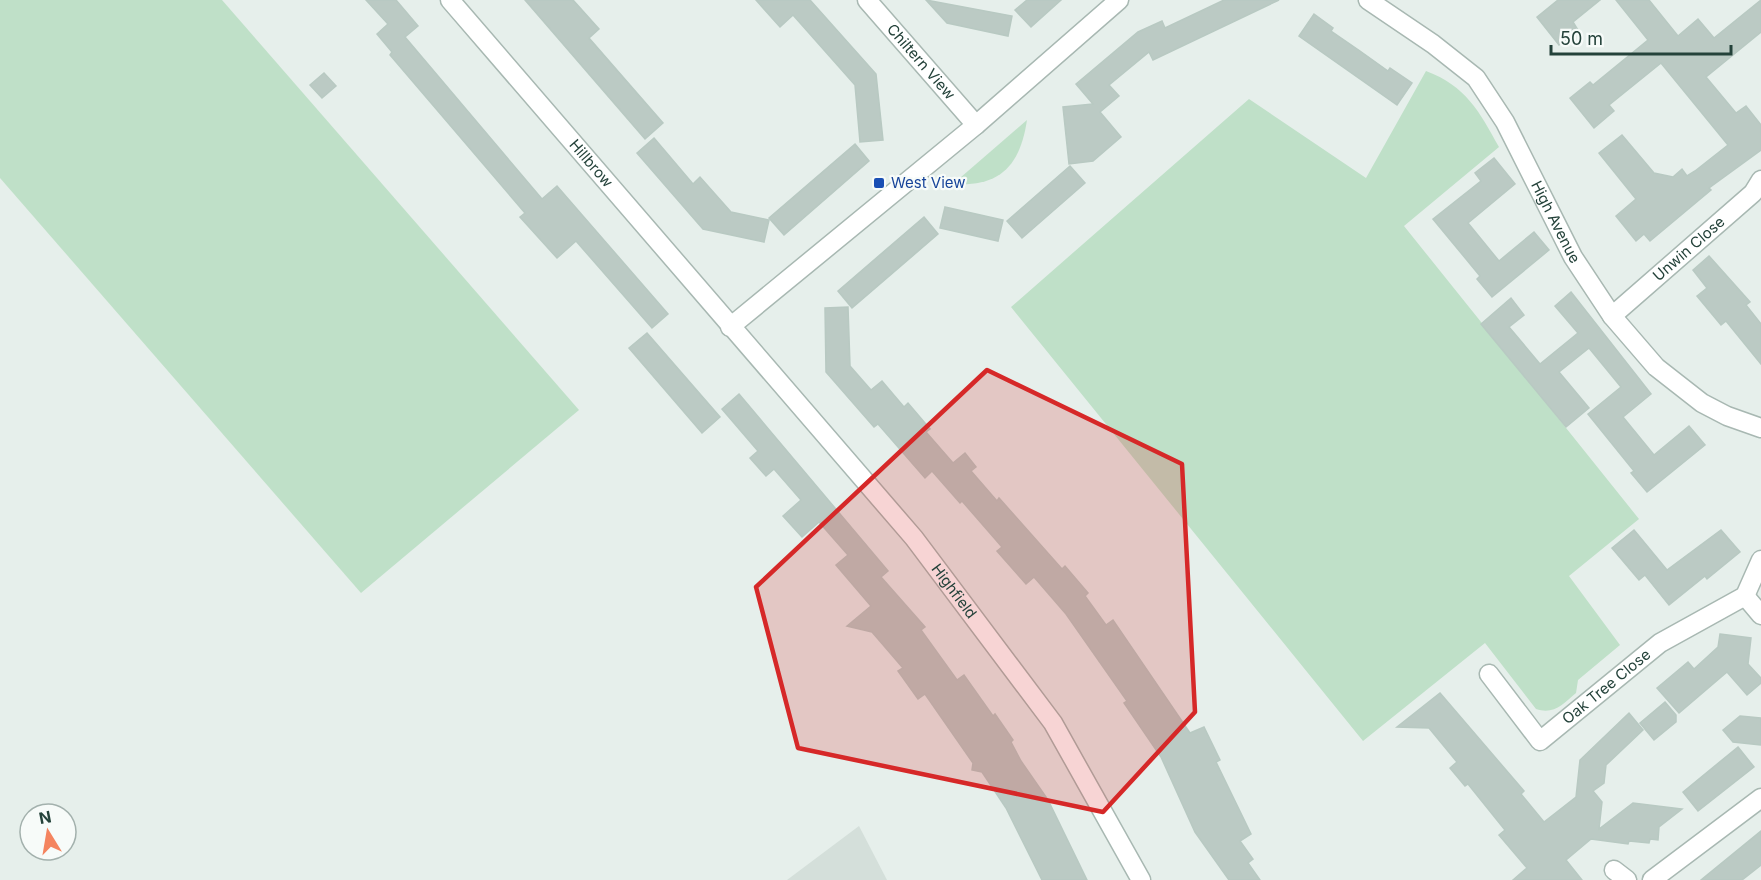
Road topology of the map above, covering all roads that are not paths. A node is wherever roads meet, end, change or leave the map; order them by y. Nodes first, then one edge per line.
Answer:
1 (450, 0) edge
2 (867, 0) edge
3 (1119, 0) edge
4 (1368, 0) edge
5 (976, 124) junction
6 (1761, 180) edge
7 (1612, 316) junction
8 (730, 327) junction
9 (1761, 428) edge
10 (1761, 560) edge
11 (1745, 596) junction
12 (1761, 615) edge
13 (1489, 674) dead end
14 (1761, 798) edge
15 (1141, 880) edge
16 (1652, 880) edge

1 - 8 street, Hillbrow
2 - 5 street, Chiltern View
3 - 5 street
4 - 7 street, High Avenue
5 - 8 street
6 - 7 street, Unwin Close
7 - 9 street, High Avenue
8 - 15 street, Highfield
10 - 11 street
11 - 12 street
11 - 13 street, Oak Tree Close
14 - 16 street

